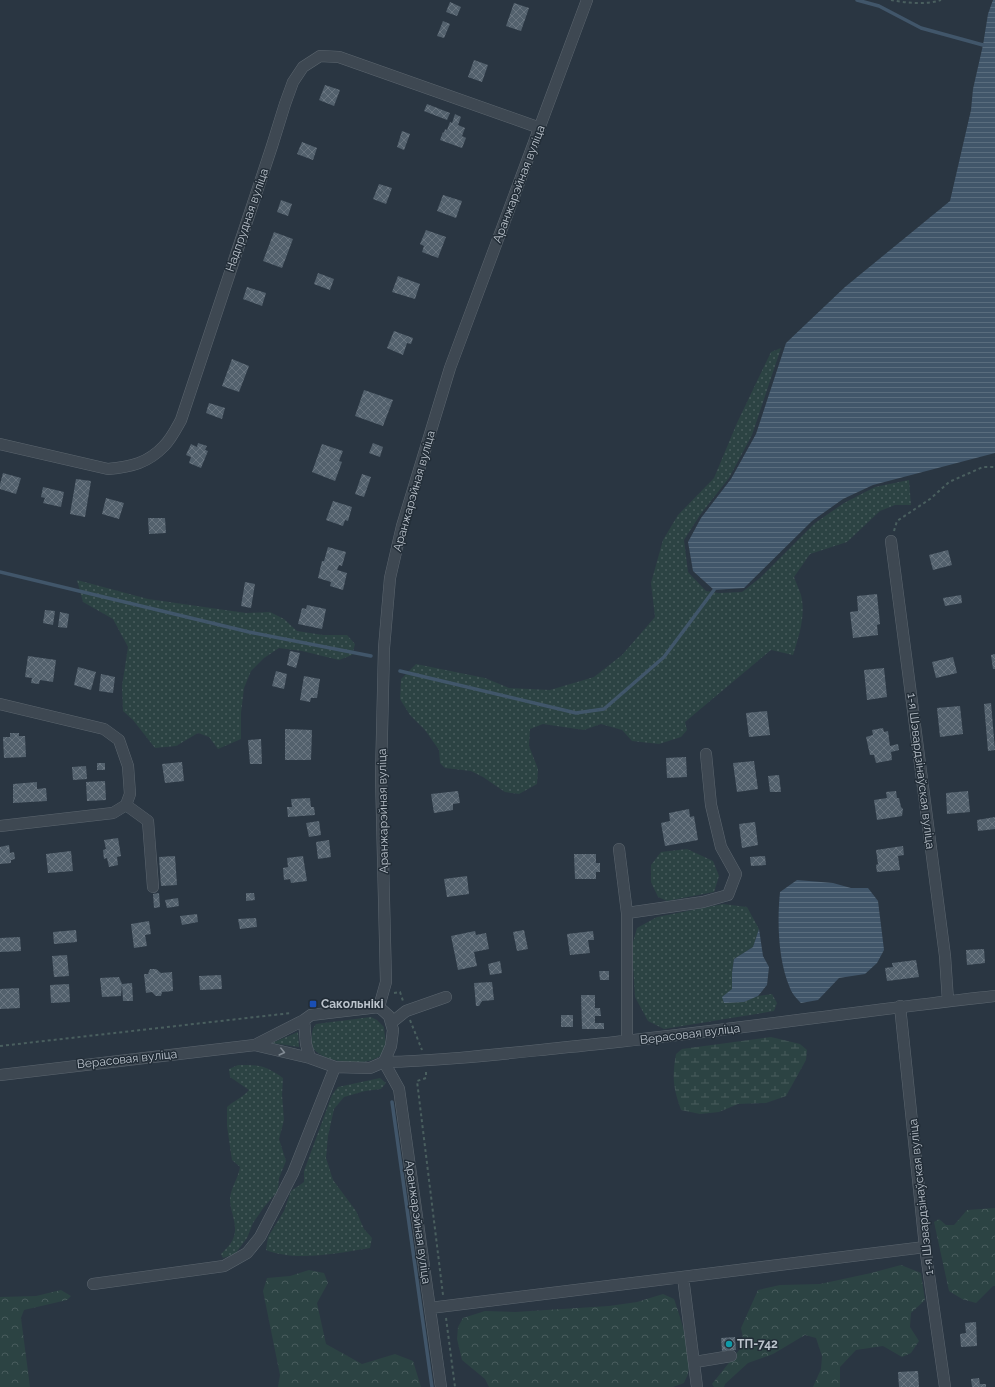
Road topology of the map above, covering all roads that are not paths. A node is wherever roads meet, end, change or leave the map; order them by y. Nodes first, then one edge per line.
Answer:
1 (588, 0) edge
2 (540, 128) junction
3 (0, 444) edge
4 (891, 541) road end
5 (0, 704) edge
6 (706, 754) dead end
7 (126, 805) junction
8 (0, 826) edge
9 (619, 849) dead end
10 (153, 887) dead end
11 (627, 913) junction
12 (995, 996) edge
13 (446, 998) dead end
14 (948, 1001) junction
15 (900, 1006) junction
16 (379, 1007) junction
17 (304, 1020) junction
18 (391, 1023) junction
19 (627, 1041) junction
20 (255, 1045) junction
21 (310, 1058) junction
22 (384, 1062) junction
23 (336, 1067) junction
24 (0, 1074) edge
25 (925, 1247) junction
26 (683, 1277) junction
27 (93, 1284) dead end
28 (430, 1308) junction
29 (731, 1356) dead end
30 (695, 1362) junction
31 (441, 1387) edge
32 (697, 1387) edge
33 (945, 1387) edge

1 - 2 street, Аранжарэйная вуліца
2 - 3 street, Надпрудная вуліца
2 - 16 street, Аранжарэйная вуліца
4 - 14 street, 1-я Шэвардзінаўская вуліца
5 - 7 street
6 - 11 street
7 - 8 street
7 - 10 street
9 - 11 street
11 - 19 street
12 - 14 street, Верасовая вуліца
13 - 18 street
14 - 15 street, Верасовая вуліца
15 - 19 street, Верасовая вуліца
15 - 25 street, 1-я Шэвардзінаўская вуліца
16 - 17 street, Верасовая вуліца
16 - 18 street
17 - 20 street, Верасовая вуліца
17 - 21 street
18 - 22 street
19 - 22 street, Верасовая вуліца
20 -> 21 street, Верасовая вуліца
20 - 24 street, Верасовая вуліца
21 - 23 street, Верасовая вуліца
22 - 23 street, Верасовая вуліца
22 - 28 street, Аранжарэйная вуліца
23 - 27 street
25 - 26 street
25 - 33 street, 1-я Шэвардзінаўская вуліца
26 - 28 street
26 - 30 street
28 - 31 street, Аранжарэйная вуліца
29 - 30 street
30 - 32 street

